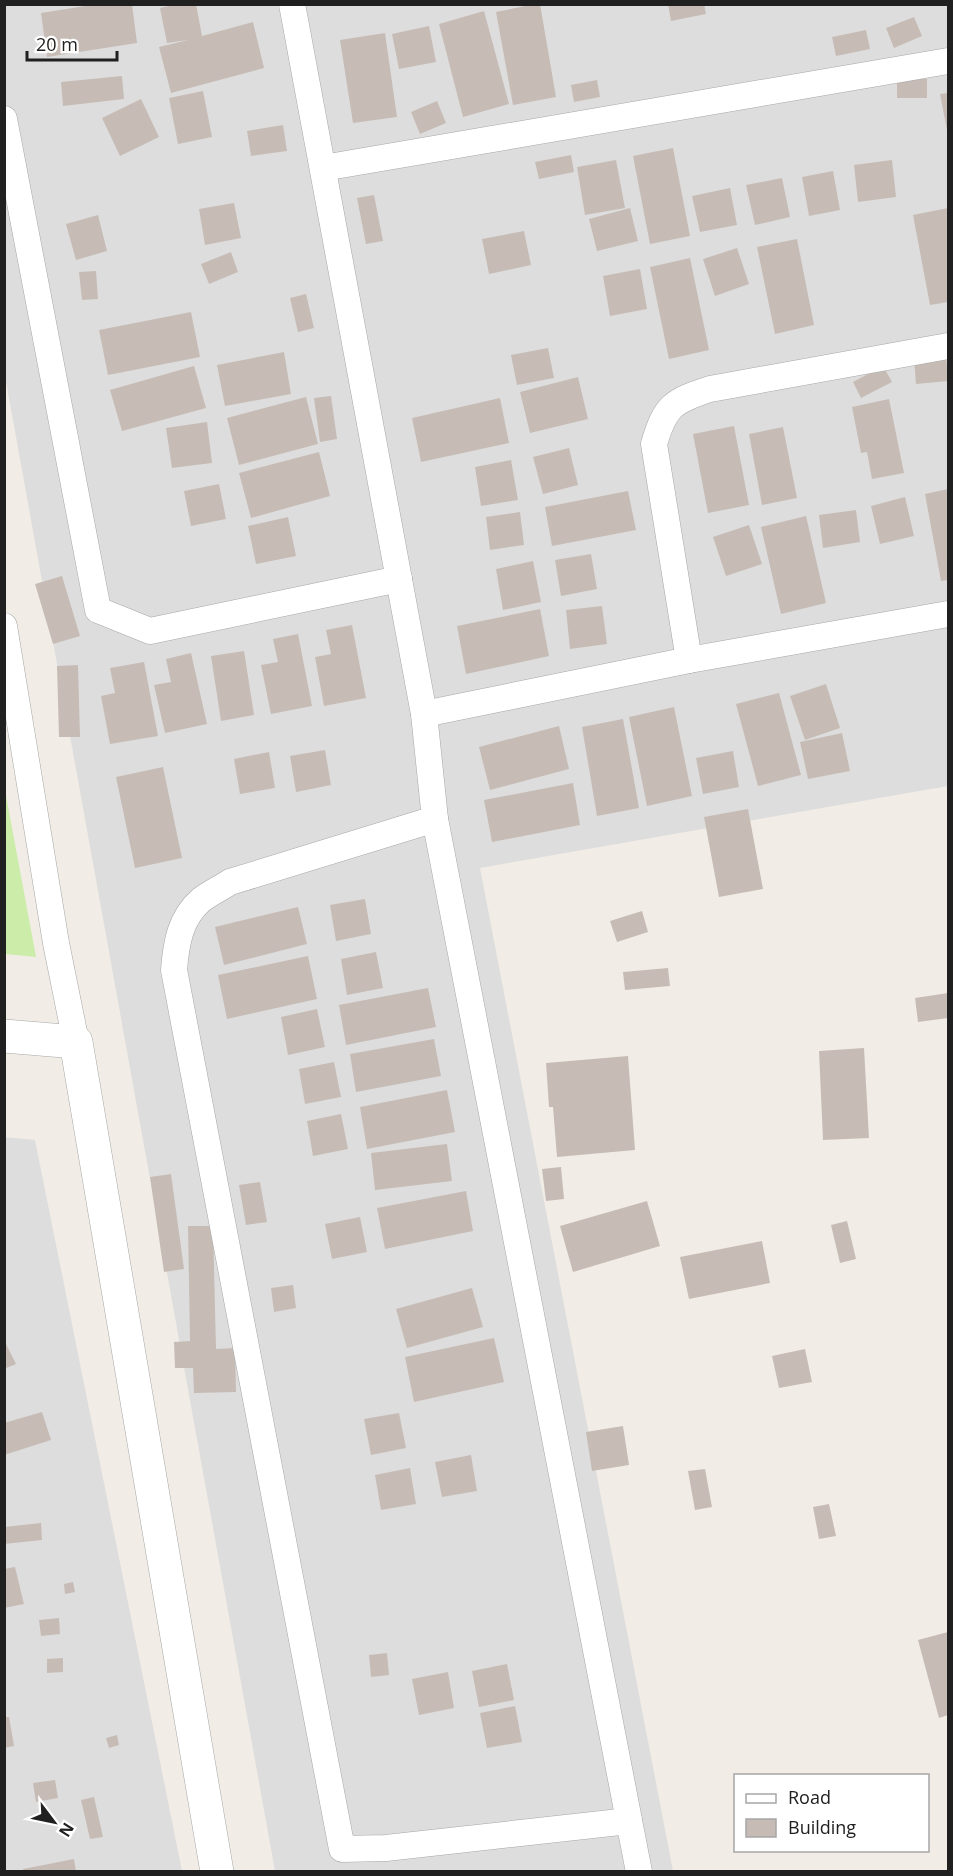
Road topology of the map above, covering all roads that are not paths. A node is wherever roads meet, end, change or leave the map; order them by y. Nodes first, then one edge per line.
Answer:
1 (292, 4) edge
2 (948, 61) edge
3 (4, 119) edge
4 (323, 168) junction
5 (948, 346) edge
6 (399, 579) junction
7 (948, 614) edge
8 (4, 626) edge
9 (689, 660) junction
10 (12, 710) edge
11 (424, 714) junction
12 (435, 819) junction
13 (4, 1036) edge
14 (76, 1042) junction
15 (629, 1821) junction
16 (217, 1872) edge
17 (639, 1872) edge

1 - 4 street
2 - 4 street
3 - 6 street
4 - 6 street
5 - 9 street
6 - 11 street
7 - 9 street
8 - 10 street
9 - 11 street
10 - 14 street
11 - 12 street
12 - 15 street
12 - 15 street
13 - 14 street
14 - 16 street
15 - 17 street

